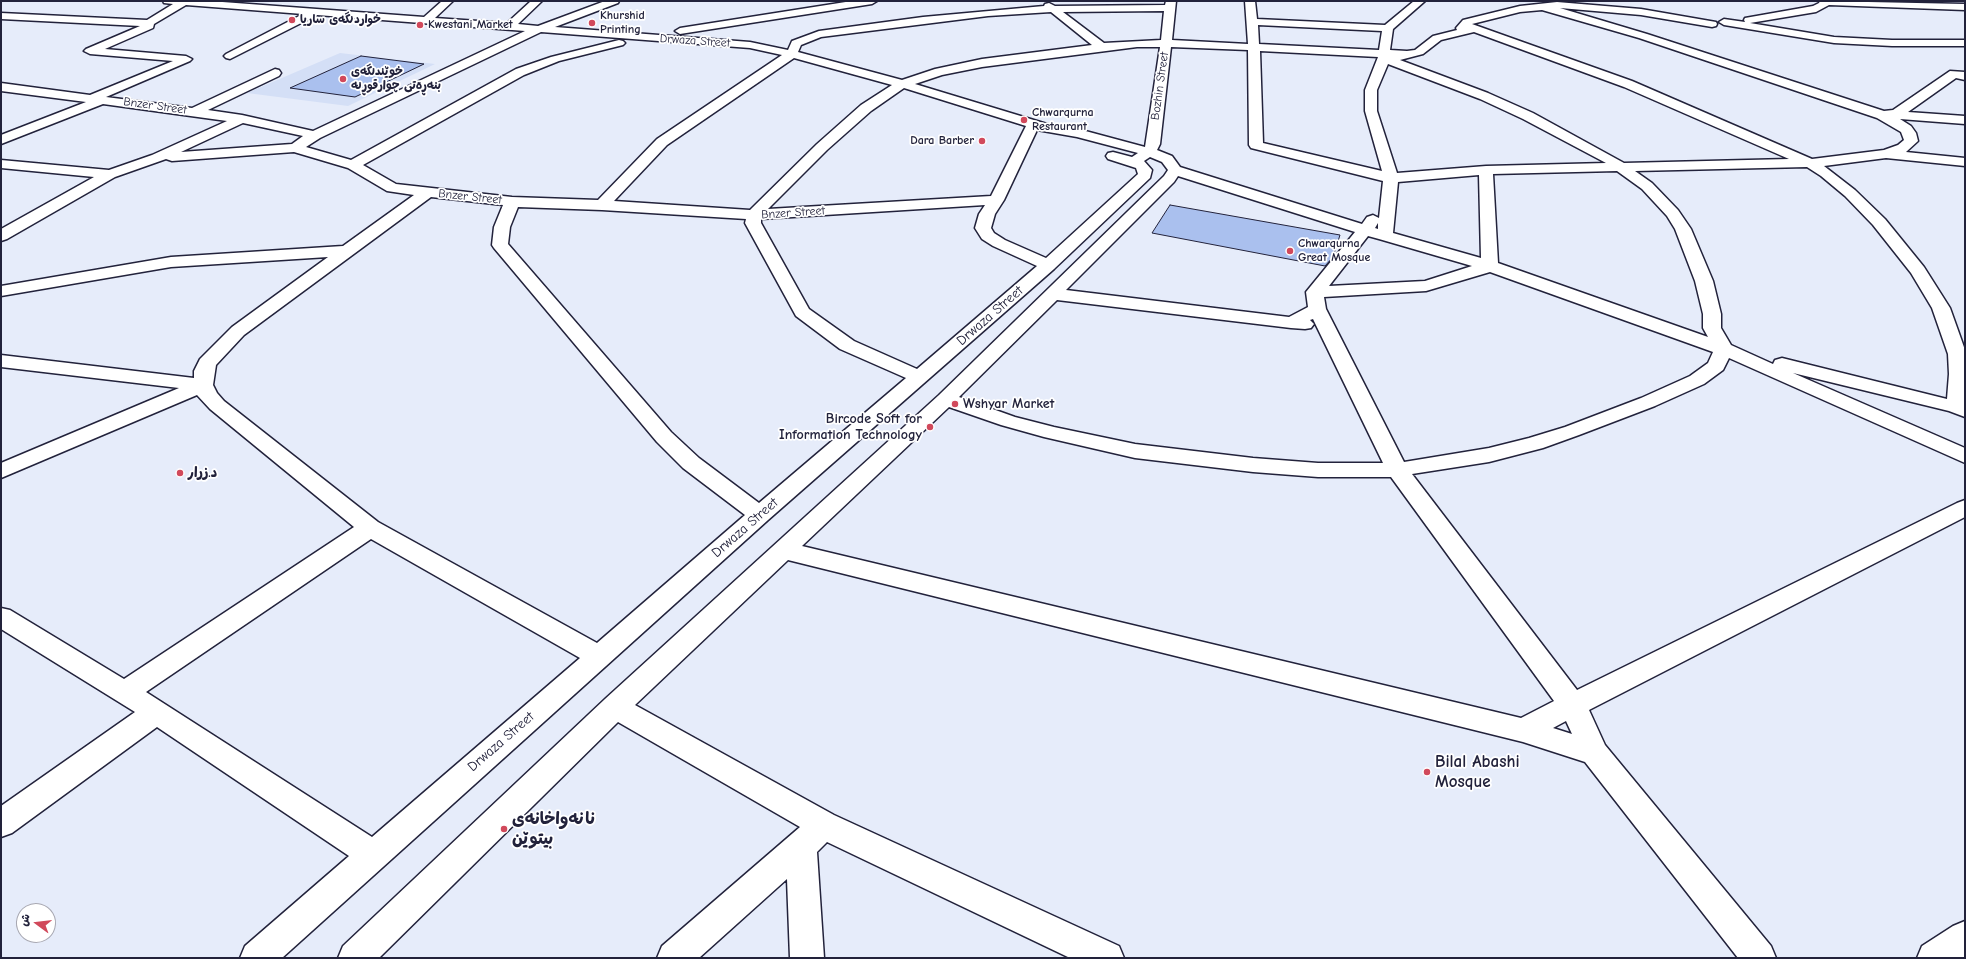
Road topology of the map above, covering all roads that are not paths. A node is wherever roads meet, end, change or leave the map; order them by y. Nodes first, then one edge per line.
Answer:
1 (168, 1) edge
2 (328, 1) edge
3 (448, 1) edge
4 (537, 1) edge
5 (614, 1) edge
6 (872, 1) edge
7 (1044, 1) edge
8 (1250, 1) edge
9 (1420, 1) edge
10 (1644, 1) edge
11 (184, 2) junction
12 (1825, 2) edge
13 (1546, 3) edge
14 (1171, 4) edge
15 (1965, 7) edge
16 (1053, 9) junction
17 (309, 12) junction
18 (1641, 12) junction
19 (1, 16) edge
20 (771, 17) junction
21 (1757, 20) junction
22 (426, 21) junction
23 (1253, 22) junction
24 (1724, 22) junction
25 (148, 23) junction
26 (1712, 24) junction
27 (509, 27) junction
28 (1388, 28) junction
29 (1465, 29) junction
30 (1681, 29) dead end
31 (536, 30) junction
32 (1666, 32) dead end
33 (1785, 33) junction
34 (1643, 36) junction
35 (642, 38) junction
36 (1166, 43) junction
37 (1965, 43) edge
38 (1102, 46) junction
39 (794, 48) junction
40 (1254, 48) junction
41 (1380, 55) junction
42 (230, 56) dead end
43 (275, 73) dead end
44 (1965, 76) edge
45 (902, 84) junction
46 (3, 88) edge
47 (98, 99) junction
48 (194, 112) junction
49 (1888, 115) junction
50 (242, 119) junction
51 (1965, 120) edge
52 (1039, 127) junction
53 (315, 135) junction
54 (1, 140) edge
55 (294, 148) junction
56 (1886, 154) junction
57 (1142, 157) junction
58 (157, 158) junction
59 (1965, 162) edge
60 (1810, 163) junction
61 (1, 164) edge
62 (352, 165) junction
63 (1624, 168) junction
64 (1175, 170) junction
65 (1486, 170) junction
66 (110, 174) junction
67 (1391, 178) junction
68 (428, 192) junction
69 (996, 200) junction
70 (1388, 201) junction
71 (512, 202) junction
72 (602, 205) junction
73 (754, 215) junction
74 (1365, 230) junction
75 (1, 236) edge
76 (1384, 236) junction
77 (346, 251) junction
78 (1048, 265) junction
79 (1490, 266) junction
80 (1333, 269) junction
81 (1386, 288) junction
82 (1, 291) edge
83 (1054, 294) junction
84 (1319, 309) junction
85 (1724, 349) junction
86 (1, 361) edge
87 (920, 377) junction
88 (203, 385) junction
89 (946, 399) junction
90 (1960, 409) edge
91 (1965, 456) edge
92 (1397, 470) junction
93 (1, 471) edge
94 (1965, 508) edge
95 (760, 515) junction
96 (370, 528) junction
97 (783, 550) junction
98 (1, 617) edge
99 (599, 656) junction
100 (125, 692) junction
101 (1573, 706) junction
102 (615, 707) junction
103 (157, 712) junction
104 (1523, 730) junction
105 (1595, 754) junction
106 (1, 823) edge
107 (823, 825) junction
108 (802, 847) junction
109 (372, 855) junction
110 (1965, 937) edge
111 (257, 958) edge
112 (355, 958) edge
113 (674, 958) edge
114 (807, 958) edge
115 (1107, 958) edge
116 (1759, 958) edge
117 (1934, 958) edge

1 - 11 street, Drwaza Street
2 - 17 street
3 - 22 street
4 - 27 street
5 - 31 street
6 - 20 street
7 - 16 street
8 - 23 street
9 - 28 street
10 - 18 street
11 - 17 street, Drwaza Street
11 - 25 street
12 - 15 street
12 - 21 street
13 - 18 street
13 - 29 street
13 - 34 street
14 - 16 street
14 - 36 street, Bozhin Street
16 - 38 street
16 - 39 street
17 - 22 street, Drwaza Street
17 - 42 street
18 - 26 street
19 - 25 street
20 - 35 street
20 - 39 street
21 - 24 street
21 - 33 street
22 - 27 street, Drwaza Street
23 - 28 street
23 - 40 street
24 - 26 street
24 - 33 street
25 - 47 street
26 - 30 street
27 - 31 street, Drwaza Street
28 - 41 street
29 - 41 street
29 - 60 street
31 - 35 street, Drwaza Street
31 - 53 street
32 - 34 street
33 - 37 street
34 - 49 street
35 - 39 street, Drwaza Street
35 - 62 street
36 - 38 street
36 - 40 street
36 - 57 street, Bozhin Street
38 - 45 street
39 - 45 street, Drwaza Street
39 - 72 street
40 - 41 street
40 - 67 street
41 - 63 street
41 - 67 street
43 - 48 street
44 - 49 street
45 - 52 street, Drwaza Street
45 - 73 street
46 - 47 street, Bnzer Street
47 - 48 street, Bnzer Street
47 - 54 street
48 - 50 street, Bnzer Street
49 - 51 street
49 - 56 street
50 - 53 street, Bnzer Street
50 - 58 street
52 - 57 street, Drwaza Street
52 - 69 street
53 - 55 street
55 - 58 street
55 - 62 street, Bnzer Street
56 - 59 street
56 - 60 street
57 - 64 street, Drwaza Street
57 - 78 street, Drwaza Street
58 - 66 street
60 - 63 street
60 - 90 street
61 - 66 street
62 - 68 street, Bnzer Street
63 - 65 street
63 - 85 street
64 - 74 street
64 - 83 street, Drwaza Street
65 - 67 street
65 - 79 street
66 - 75 street
67 - 70 street
68 - 71 street, Bnzer Street
68 - 77 street
69 - 73 street, Bnzer Street
69 - 78 street
70 - 74 street
70 - 76 street
71 - 72 street, Bnzer Street
71 - 95 street
72 - 73 street, Bnzer Street
73 - 87 street
74 - 76 street
74 - 80 street
76 - 79 street
77 - 82 street
77 - 88 street
78 - 87 street, Drwaza Street
79 - 81 street
79 - 85 street
80 - 81 street
80 - 84 street
81 - 84 street
83 - 84 street
83 - 89 street, Drwaza Street
84 - 92 street
85 - 90 street
85 - 91 street
85 - 92 street
86 - 88 street
87 - 95 street, Drwaza Street
88 - 93 street
88 - 96 street
89 - 92 street
89 - 97 street, Drwaza Street
92 - 101 street
94 - 101 street
95 - 99 street, Drwaza Street
96 - 99 street
96 - 100 street
97 - 102 street, Drwaza Street
97 - 104 street
98 - 100 street
99 - 109 street, Drwaza Street
100 - 103 street
101 - 104 street
101 - 105 street
102 - 107 street
102 - 112 street, Drwaza Street
103 - 106 street
103 - 109 street
104 - 105 street
105 - 116 street
107 - 108 street
107 - 115 street
108 - 113 street
108 - 114 street
109 - 111 street, Drwaza Street
110 - 117 street

